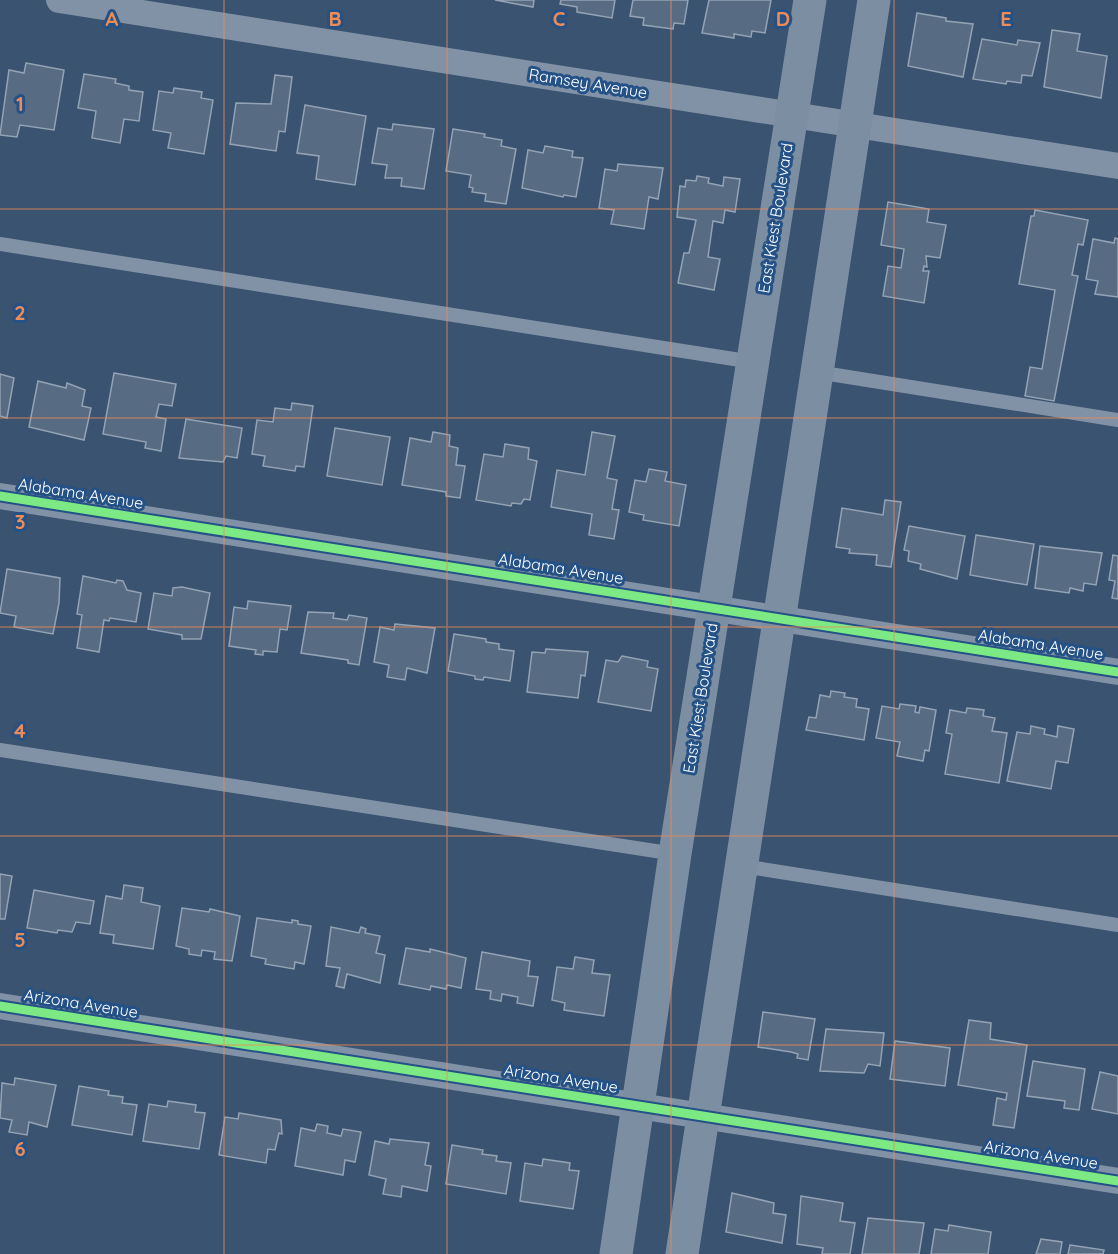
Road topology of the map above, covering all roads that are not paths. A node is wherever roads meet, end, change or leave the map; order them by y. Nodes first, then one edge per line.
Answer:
1 (59, 0) edge
2 (810, 0) edge
3 (874, 0) edge
4 (791, 115) junction
5 (855, 125) junction
6 (1118, 166) edge
7 (0, 244) edge
8 (753, 362) junction
9 (817, 372) junction
10 (1118, 420) edge
11 (0, 496) edge
12 (714, 607) junction
13 (779, 618) junction
14 (1118, 672) edge
15 (0, 750) edge
16 (675, 854) junction
17 (742, 866) junction
18 (1118, 925) edge
19 (0, 1006) edge
20 (638, 1105) junction
21 (704, 1117) junction
22 (1118, 1181) edge
23 (616, 1254) edge
24 (682, 1254) edge

1 - 4 street, Ramsey Avenue
2 - 4 main road, East Kiest Boulevard
3 - 5 main road
4 - 5 street, Ramsey Avenue
4 - 8 main road, East Kiest Boulevard
5 - 6 street, Ramsey Avenue
5 - 9 main road
7 - 8 lane
8 - 12 main road, East Kiest Boulevard
9 - 10 lane
9 - 13 main road
11 - 12 street, Alabama Avenue
12 - 13 street, Alabama Avenue
12 - 16 main road, East Kiest Boulevard
13 - 14 street, Alabama Avenue
13 - 17 main road
15 - 16 lane
16 - 20 main road, East Kiest Boulevard
17 - 18 lane
17 - 21 main road
19 - 20 street, Arizona Avenue
20 - 21 street, Arizona Avenue
20 - 23 main road, East Kiest Boulevard
21 - 22 street, Arizona Avenue
21 - 24 main road

